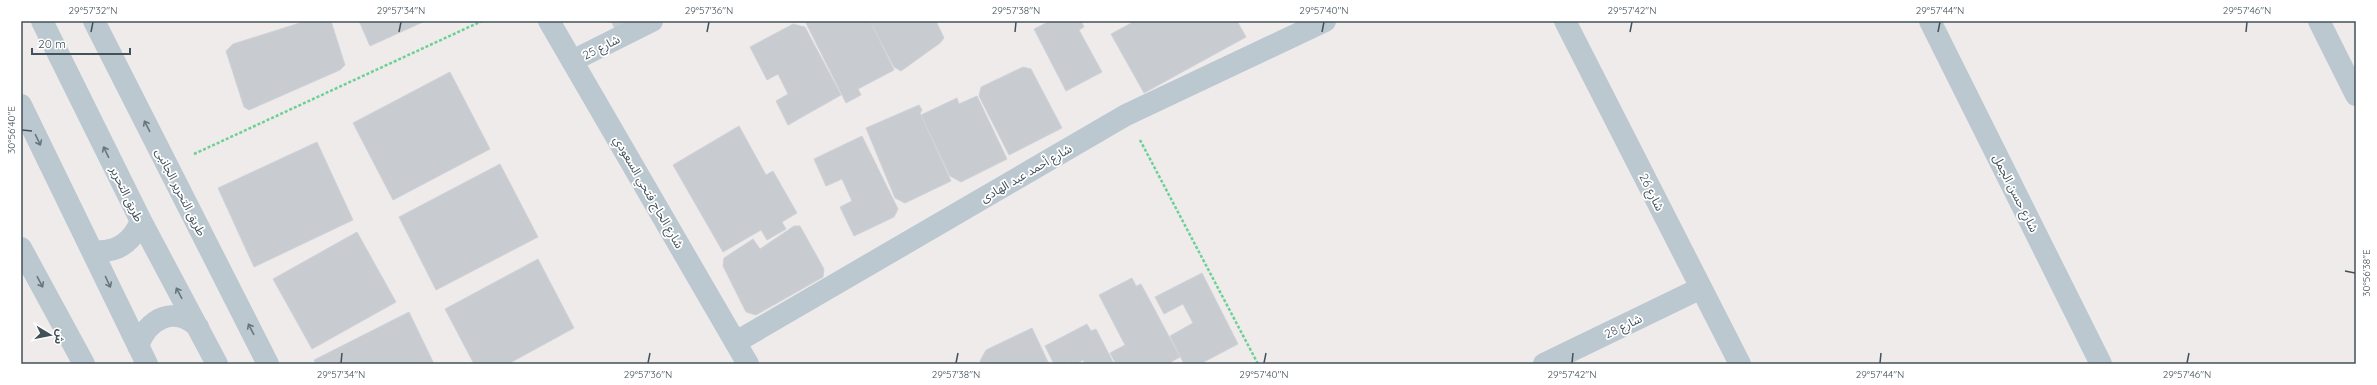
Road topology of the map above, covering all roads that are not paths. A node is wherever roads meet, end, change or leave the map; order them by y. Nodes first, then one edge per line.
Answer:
1 (42, 21) edge
2 (94, 21) edge
3 (549, 21) edge
4 (652, 21) edge
5 (1325, 21) edge
6 (1565, 21) edge
7 (1930, 21) edge
8 (2319, 21) edge
9 (572, 61) junction
10 (2356, 95) edge
11 (21, 105) edge
12 (140, 221) junction
13 (21, 248) edge
14 (94, 252) junction
15 (1701, 288) junction
16 (198, 327) junction
17 (736, 342) junction
18 (143, 355) edge
19 (84, 364) edge
20 (217, 364) edge
21 (268, 364) edge
22 (748, 364) edge
23 (1544, 364) edge
24 (1740, 364) edge
25 (2101, 364) edge

12 -> 1 street, طريق التحرير
21 -> 2 street, طريق التحرير الجانبى
3 - 9 street, شارع الحاج فتحي السعودي
4 - 9 street, شارع 25
5 - 17 street, شارع أحمد عبد الهادى
6 - 15 street, شارع 26
7 - 25 street, شارع حسن الجمل
8 - 10 street
9 - 17 street, شارع الحاج فتحي السعودي
11 -> 14 street
12 - 14 street
16 -> 12 street, طريق التحرير
13 -> 19 street
14 -> 18 street
15 - 23 street, شارع 28
15 - 24 street, شارع 26
16 - 18 street
16 - 20 street, طريق التحرير
17 - 22 street, شارع الحاج فتحي السعودي

